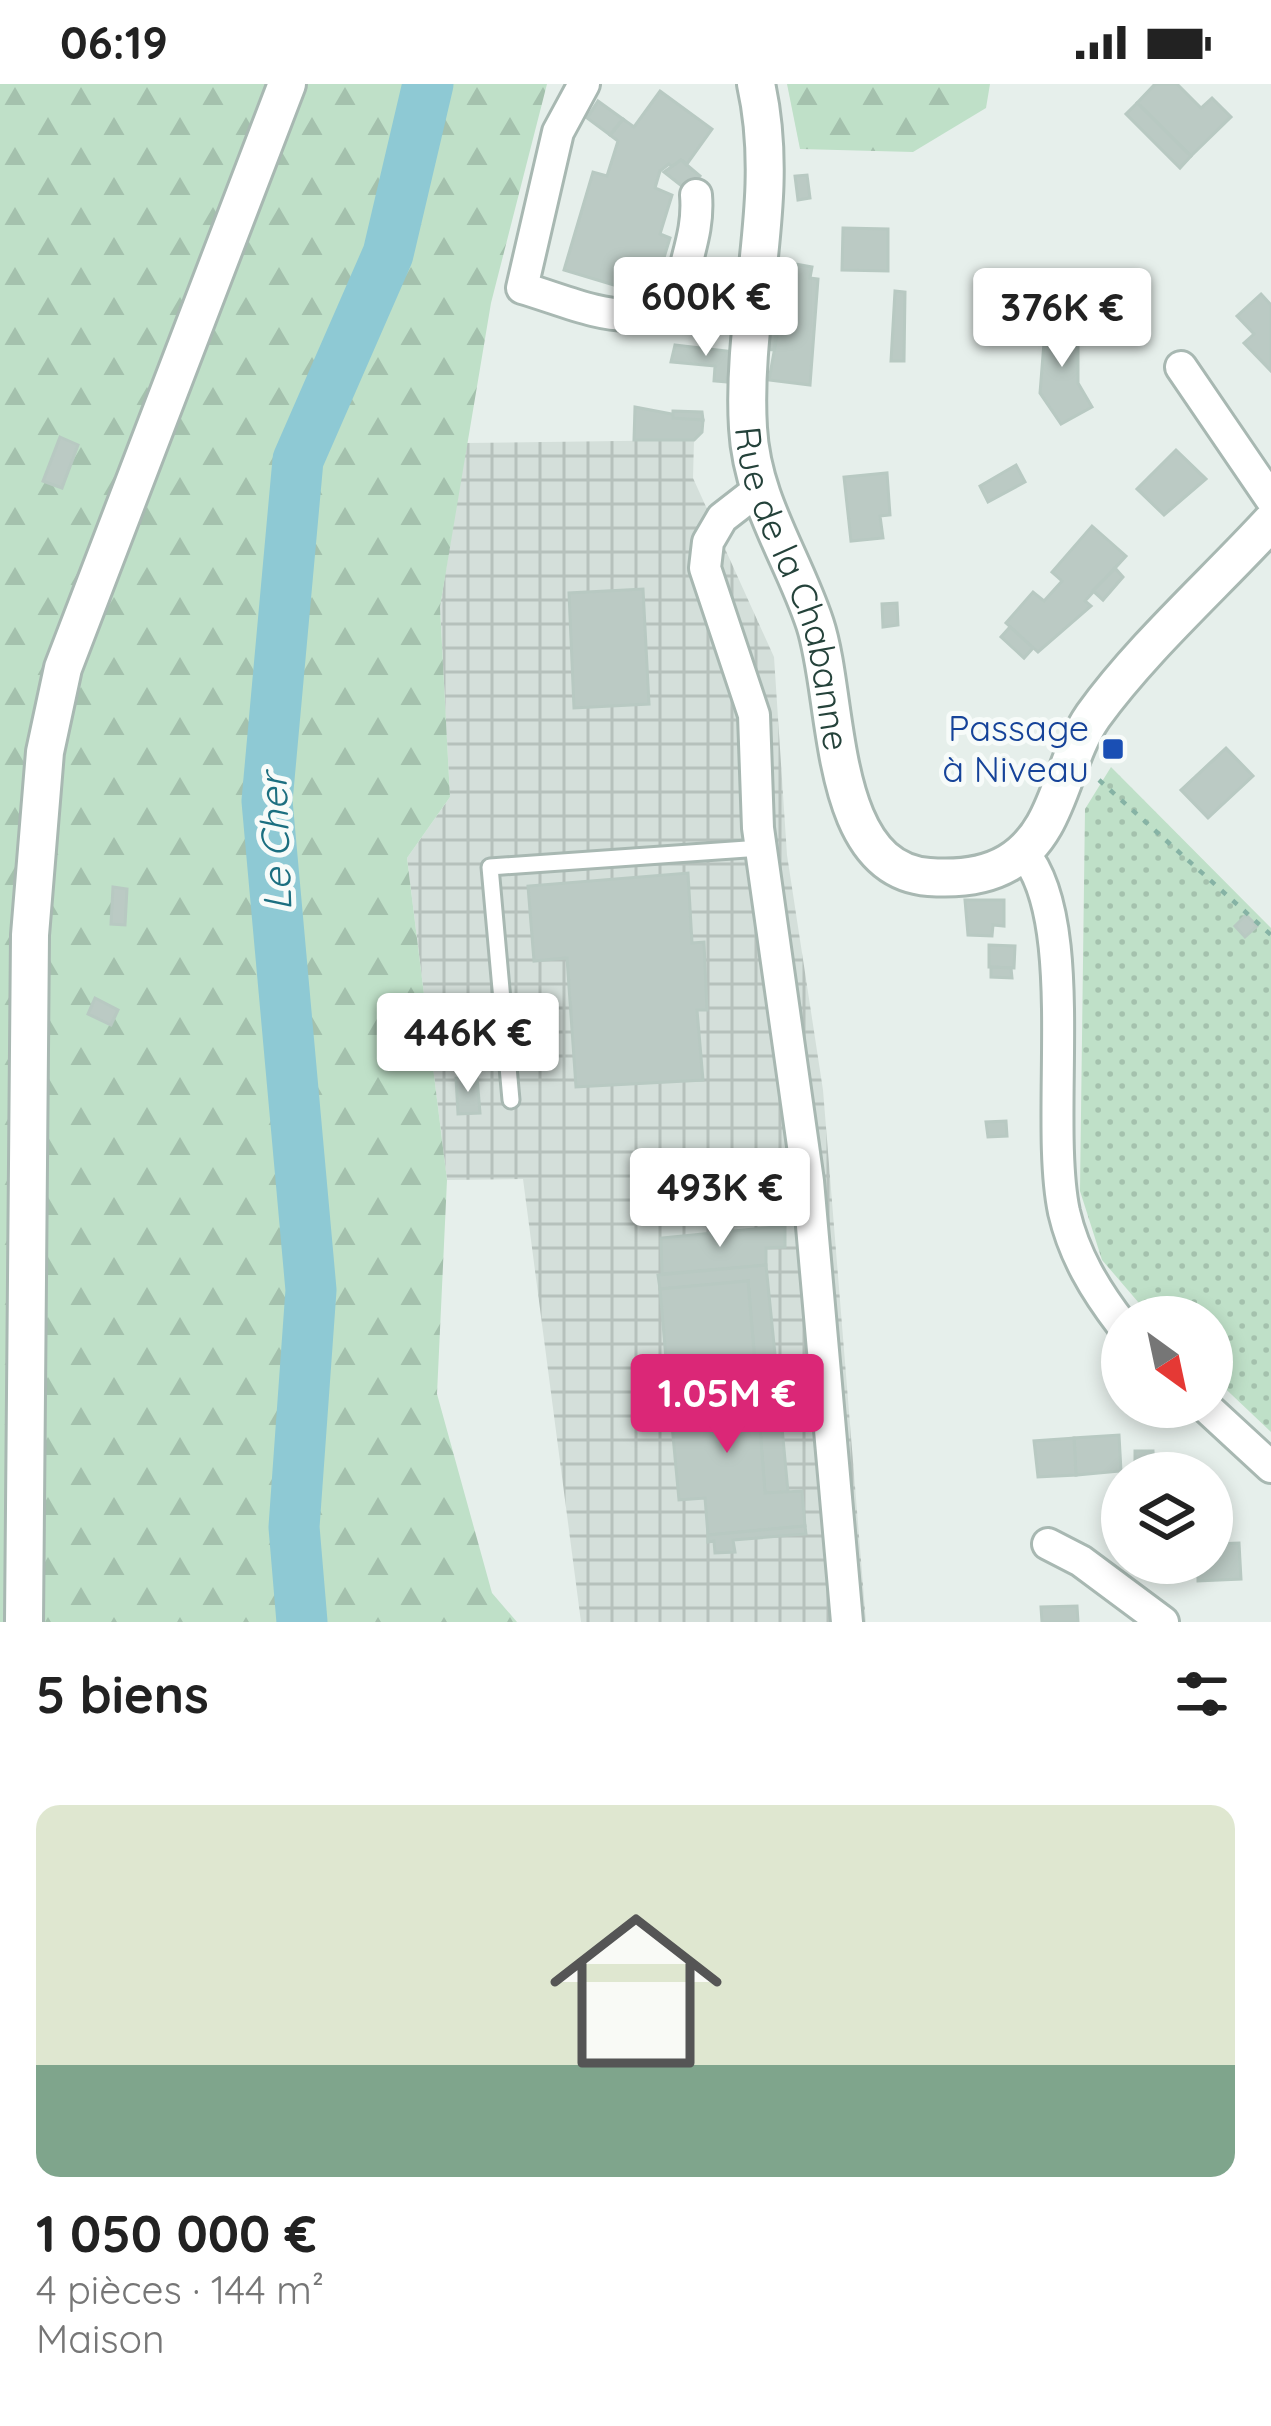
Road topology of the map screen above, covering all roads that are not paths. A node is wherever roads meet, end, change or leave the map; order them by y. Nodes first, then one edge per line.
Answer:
1 (287, 84) edge
2 (584, 84) edge
3 (756, 84) edge
4 (696, 195) dead end
5 (1181, 367) dead end
6 (758, 490) junction
7 (1271, 499) edge
8 (1271, 522) edge
9 (761, 848) junction
10 (1023, 853) junction
11 (511, 1100) dead end
12 (1101, 1298) edge
13 (1229, 1428) edge
14 (1271, 1466) edge
15 (1048, 1544) dead end
16 (24, 1622) edge
17 (847, 1622) edge
18 (1163, 1622) edge

1 - 16 street
2 - 4 street
3 - 6 street, Rue de la Chabanne
5 - 7 street
6 - 9 street
6 - 10 street, Rue de la Chabanne
8 - 10 street
9 - 11 lane
9 - 17 street
10 - 12 street
13 - 14 street
15 - 18 street

